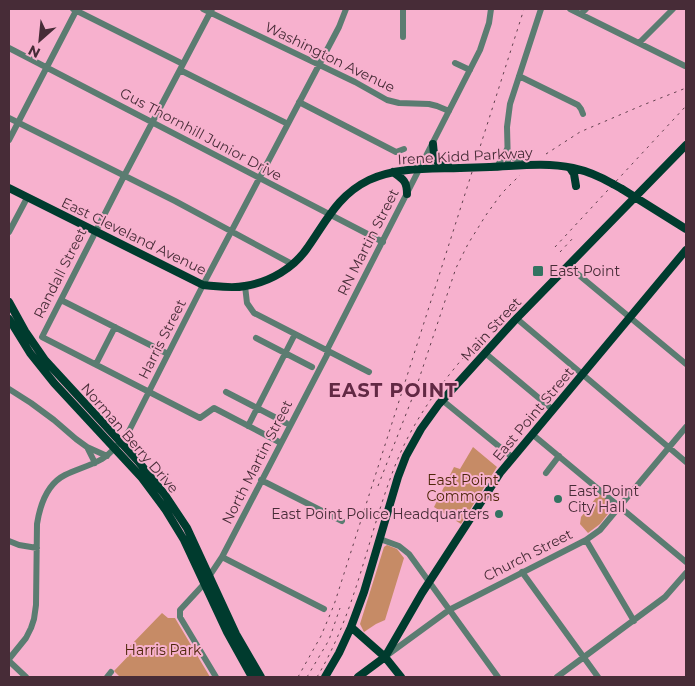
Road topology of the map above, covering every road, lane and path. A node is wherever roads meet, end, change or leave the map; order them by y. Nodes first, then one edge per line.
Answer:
1 (75, 9) edge
2 (204, 9) edge
3 (346, 9) edge
4 (403, 9) edge
5 (491, 9) edge
6 (541, 9) edge
7 (570, 9) edge
8 (586, 9) edge
9 (673, 9) edge
10 (211, 11) edge
11 (581, 14) junction
12 (403, 36) dead end
13 (639, 44) junction
14 (9, 48) edge
15 (455, 63) dead end
16 (319, 65) junction
17 (685, 66) dead end
18 (46, 67) junction
19 (182, 67) junction
20 (470, 70) junction
21 (519, 76) junction
22 (299, 102) junction
23 (449, 111) junction
24 (583, 114) dead end
25 (9, 118) edge
26 (18, 122) junction
27 (152, 123) junction
28 (288, 124) junction
29 (9, 140) edge
30 (433, 144) junction
31 (686, 145) edge
32 (404, 149) dead end
33 (507, 150) junction
34 (508, 166) junction
35 (526, 166) junction
36 (493, 167) junction
37 (570, 168) junction
38 (458, 169) junction
39 (420, 170) junction
40 (393, 172) junction
41 (124, 176) junction
42 (260, 178) junction
43 (576, 186) dead end
44 (9, 188) edge
45 (408, 194) junction
46 (635, 197) junction
47 (27, 198) junction
48 (329, 215) junction
49 (686, 229) edge
50 (96, 231) junction
51 (9, 232) edge
52 (232, 232) junction
53 (383, 242) junction
54 (686, 251) edge
55 (292, 264) junction
56 (568, 266) junction
57 (203, 285) junction
58 (245, 286) junction
59 (61, 300) junction
60 (9, 302) edge
61 (630, 317) junction
62 (516, 318) junction
63 (9, 320) edge
64 (115, 327) junction
65 (295, 334) junction
66 (256, 338) dead end
67 (327, 350) junction
68 (485, 352) junction
69 (285, 353) junction
70 (168, 354) junction
71 (96, 364) junction
72 (686, 364) edge
73 (312, 367) dead end
74 (369, 372) dead end
75 (582, 374) junction
76 (9, 389) edge
77 (149, 391) junction
78 (226, 392) dead end
79 (442, 400) junction
80 (257, 408) junction
81 (552, 409) junction
82 (286, 423) dead end
83 (248, 426) junction
84 (686, 427) edge
85 (532, 434) junction
86 (281, 443) junction
87 (118, 445) junction
88 (88, 447) junction
89 (670, 448) junction
90 (107, 456) junction
91 (559, 456) junction
92 (512, 457) junction
93 (686, 462) edge
94 (95, 463) junction
95 (546, 473) dead end
96 (262, 480) junction
97 (620, 507) junction
98 (342, 521) dead end
99 (380, 539) junction
100 (586, 540) junction
101 (9, 541) edge
102 (37, 548) junction
103 (222, 557) junction
104 (686, 562) edge
105 (522, 572) junction
106 (686, 573) edge
107 (206, 581) junction
108 (429, 582) junction
109 (324, 609) dead end
110 (449, 610) junction
111 (634, 620) junction
112 (351, 627) junction
113 (385, 657) junction
114 (584, 658) junction
115 (9, 660) edge
116 (26, 677) edge
117 (216, 677) edge
118 (252, 677) edge
119 (262, 677) edge
120 (326, 677) edge
121 (358, 677) edge
122 (401, 677) edge
123 (498, 677) edge
124 (556, 677) edge
125 (598, 677) edge

1 - 18 street
1 - 19 street
2 - 10 street, Washington Avenue
3 - 16 street, Harris Street
4 - 12 street
5 - 20 street, RN Martin Street
6 - 21 street
7 - 11 street
8 - 11 street
9 - 13 street
10 - 16 street, Washington Avenue
10 - 19 street, Randall Street
11 - 13 street
13 - 17 street
14 - 18 street, Gus Thornhill Junior Drive
15 - 20 street
16 - 22 street, Harris Street
16 - 23 street, Washington Avenue
18 - 26 street
18 - 27 street, Gus Thornhill Junior Drive
19 - 27 street, Randall Street
19 - 28 street
20 - 23 street, RN Martin Street
21 - 24 street
21 - 33 street
22 - 28 street, Harris Street
22 - 32 street
23 - 30 street, RN Martin Street
25 - 26 street
26 - 29 street
26 - 41 street
27 - 41 street, Randall Street
27 - 42 street, Gus Thornhill Junior Drive
28 - 42 street, Harris Street
30 - 38 main road
30 - 39 street, RN Martin Street
31 - 46 main road, Main Street
33 - 34 street
33 - 35 street
33 - 36 street
34 - 35 main road, Irene Kidd Parkway
34 - 36 main road, Irene Kidd Parkway
35 - 37 main road, Irene Kidd Parkway
36 - 38 main road, Irene Kidd Parkway, bridge
37 - 43 main road
37 - 46 main road, Irene Kidd Parkway, bridge
38 - 39 main road, Irene Kidd Parkway
39 - 40 main road, Irene Kidd Parkway
39 - 45 street, RN Martin Street
40 - 45 main road
40 - 48 main road, Irene Kidd Parkway
41 - 50 street, Randall Street
41 - 52 street
42 - 48 street, Gus Thornhill Junior Drive
42 - 52 street, Harris Street
44 - 47 main road, East Cleveland Avenue
45 - 53 street, RN Martin Street
46 - 49 main road
46 - 56 main road, Main Street
47 - 50 main road, East Cleveland Avenue
47 - 51 street
48 - 53 street, Gus Thornhill Junior Drive
48 - 55 main road, Irene Kidd Parkway
50 - 57 main road, East Cleveland Avenue
50 - 59 street, Randall Street
52 - 55 street
52 - 57 street, Harris Street
53 - 67 street, RN Martin Street
54 - 61 main road, East Point Street
55 - 58 main road, Irene Kidd Parkway
56 - 61 street
56 - 62 main road, Main Street
57 - 58 main road, East Cleveland Avenue
57 - 70 street, Harris Street
58 - 65 street
59 - 64 street
59 - 71 street, Randall Street
60 - 87 main road, Norman Berry Drive
61 - 72 street
61 - 75 main road, East Point Street
62 - 68 main road, Main Street
62 - 75 street
63 - 87 main road, Norman Berry Drive
64 - 70 street
64 - 71 street
65 - 67 street
65 - 69 street
66 - 69 street
67 - 74 street
67 - 86 street, North Martin Street
68 - 79 main road, Main Street
68 - 81 street
69 - 73 street
69 - 80 street
70 - 77 street, Harris Street
71 - 77 street
75 - 81 main road, East Point Street
75 - 89 street
76 - 88 street
77 - 83 street
77 - 87 street, Harris Street
78 - 80 street
79 - 92 street
79 - 99 main road, Main Street
80 - 82 street
80 - 83 street
81 - 85 main road, East Point Street
83 - 86 street
84 - 89 street, Church Street
85 - 91 street
85 - 92 main road, East Point Street
86 - 96 street, North Martin Street
87 - 90 street, Harris Street
87 - 107 main road, Norman Berry Drive
88 - 90 street
88 - 94 street
89 - 93 street
89 - 97 street, Church Street
90 - 94 street, Harris Street
91 - 95 street
91 - 97 street
92 - 108 main road, East Point Street
94 - 102 street, Harris Street
96 - 98 street
96 - 103 street, North Martin Street
97 - 100 street, Church Street
97 - 104 street
99 - 108 street
99 - 112 main road, Main Street
100 - 105 street, Church Street
100 - 111 street
101 - 102 street
102 - 115 street, Harris Street
103 - 107 street, North Martin Street
103 - 109 street
105 - 110 street, Church Street
105 - 114 street
106 - 111 street
107 - 117 street, North Martin Street
107 - 118 main road, Norman Berry Drive
107 - 119 main road, Norman Berry Drive
108 - 110 street
108 - 113 main road, East Point Street
110 - 113 street, Church Street
110 - 123 street
111 - 114 street
112 - 113 main road
112 - 120 main road, Main Street
113 - 121 main road, Church Street
113 - 122 main road
114 - 124 street
114 - 125 street
115 - 116 street

